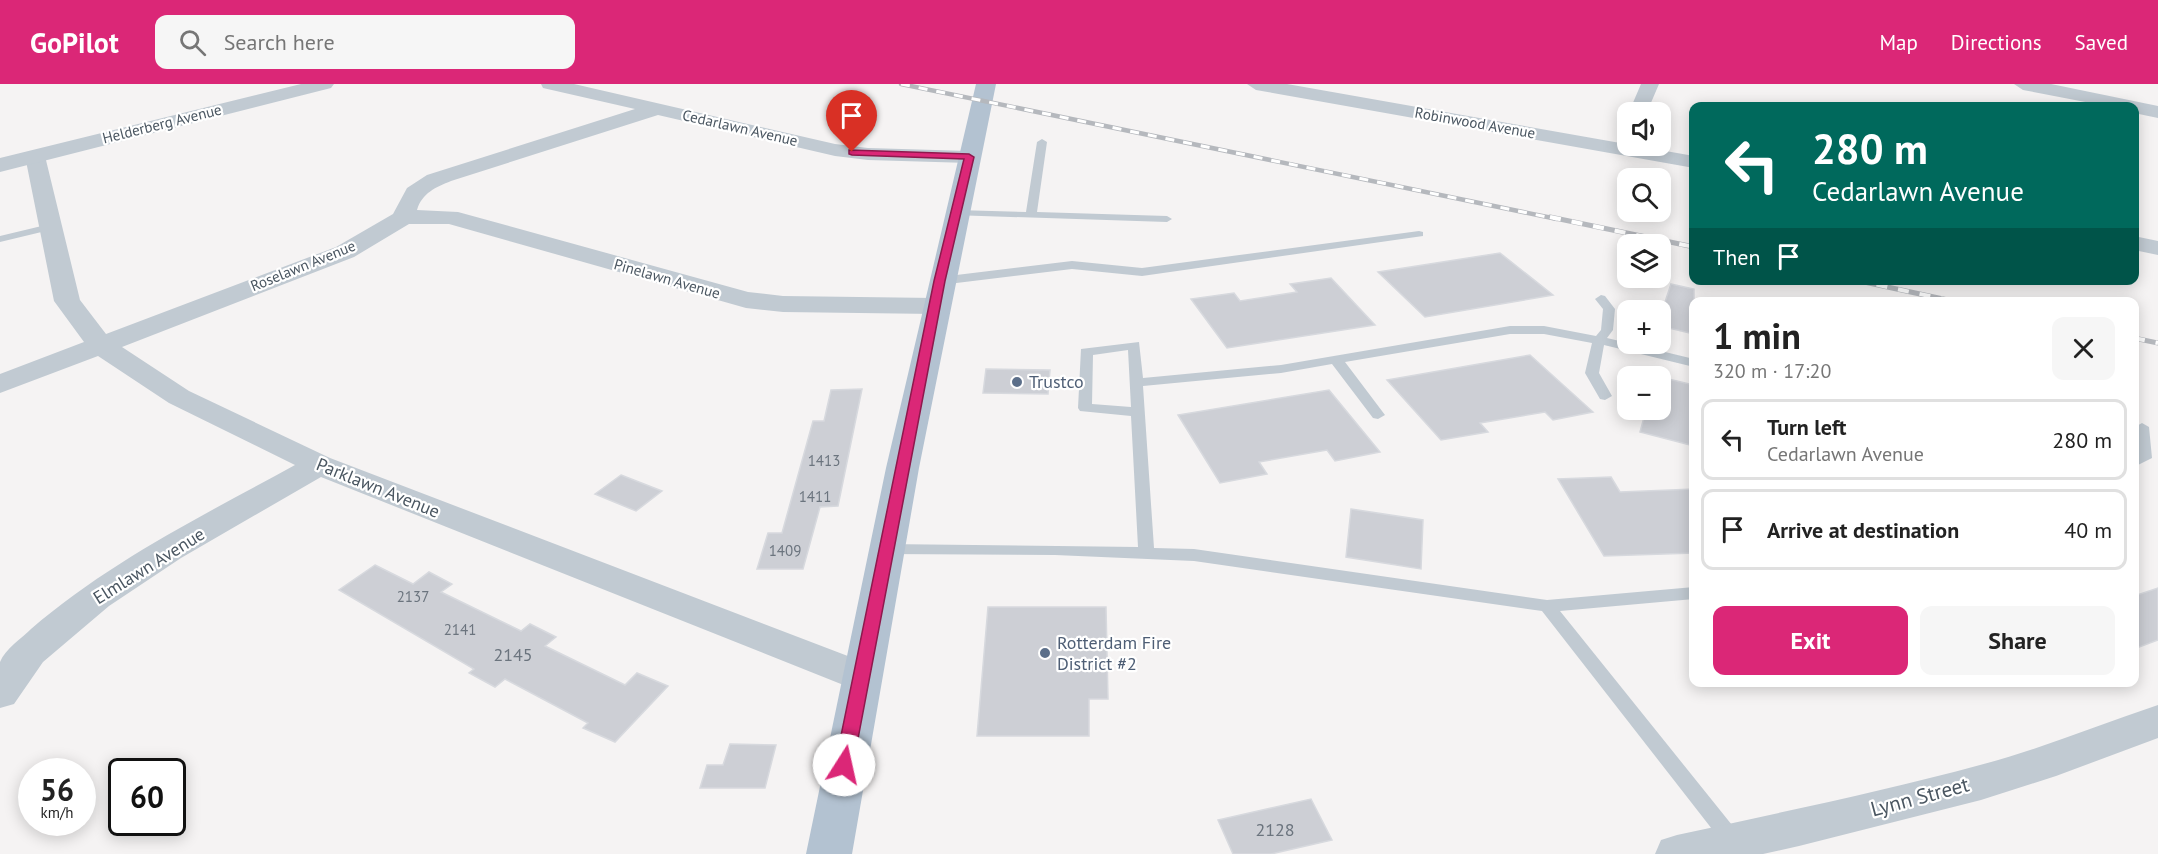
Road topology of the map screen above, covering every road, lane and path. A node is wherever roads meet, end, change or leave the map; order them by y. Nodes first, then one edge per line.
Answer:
1 (324, 84) edge
2 (550, 84) edge
3 (986, 84) edge
4 (1256, 84) edge
5 (1650, 84) edge
6 (2024, 84) edge
7 (2158, 93) edge
8 (1642, 102) edge
9 (2109, 102) edge
10 (657, 109) junction
11 (2142, 109) edge
12 (1617, 141) edge
13 (1042, 142) dead end
14 (35, 156) junction
15 (1671, 156) edge
16 (969, 157) junction
17 (1689, 161) edge
18 (0, 165) edge
19 (956, 213) junction
20 (1031, 215) junction
21 (404, 217) junction
22 (1167, 219) dead end
23 (50, 227) junction
24 (1419, 234) dead end
25 (0, 238) edge
26 (2139, 244) edge
27 (2158, 248) edge
28 (937, 294) junction
29 (1601, 299) dead end
30 (1599, 340) junction
31 (100, 345) junction
32 (1336, 360) junction
33 (1689, 362) edge
34 (0, 384) edge
35 (1137, 384) junction
36 (1605, 396) dead end
37 (1138, 412) junction
38 (1378, 415) dead end
39 (2142, 427) dead end
40 (2139, 461) edge
41 (319, 465) junction
42 (885, 549) junction
43 (1146, 553) junction
44 (1689, 593) edge
45 (1547, 606) junction
46 (860, 676) junction
47 (0, 693) edge
48 (2158, 722) edge
49 (1733, 842) junction
50 (829, 854) edge
51 (1677, 854) edge

1 - 14 street, Helderberg Avenue
2 - 10 street, Cedarlawn Avenue
3 - 16 main road
4 - 12 street, Robinwood Avenue
5 - 8 street
6 - 9 street
7 - 11 street
10 - 16 street, Cedarlawn Avenue
10 - 21 street
13 - 20 lane
14 - 18 street, Helderberg Avenue
14 - 23 street, Parklawn Avenue
15 - 17 street, Robinwood Avenue
16 - 19 main road
19 - 20 lane
19 - 28 main road
20 - 22 lane
21 - 28 street, Pinelawn Avenue
21 - 31 street, Roselawn Avenue
23 - 25 lane
23 - 31 street, Parklawn Avenue
24 - 28 lane
26 - 27 street
28 - 42 main road
29 - 30 lane
30 - 32 lane
30 - 33 lane
30 - 36 lane
31 - 34 street, Roselawn Avenue
31 - 41 street, Parklawn Avenue
32 - 35 lane
32 - 38 lane
35 - 37 lane
35 - 37 lane
37 - 43 lane
39 - 40 lane
41 - 46 street, Parklawn Avenue
41 - 47 street, Elmlawn Avenue
42 - 43 lane
42 - 46 main road
43 - 45 lane
44 - 45 lane
45 - 49 lane
46 - 50 main road
48 - 49 street, Lynn Street
49 - 51 street, Lynn Street

